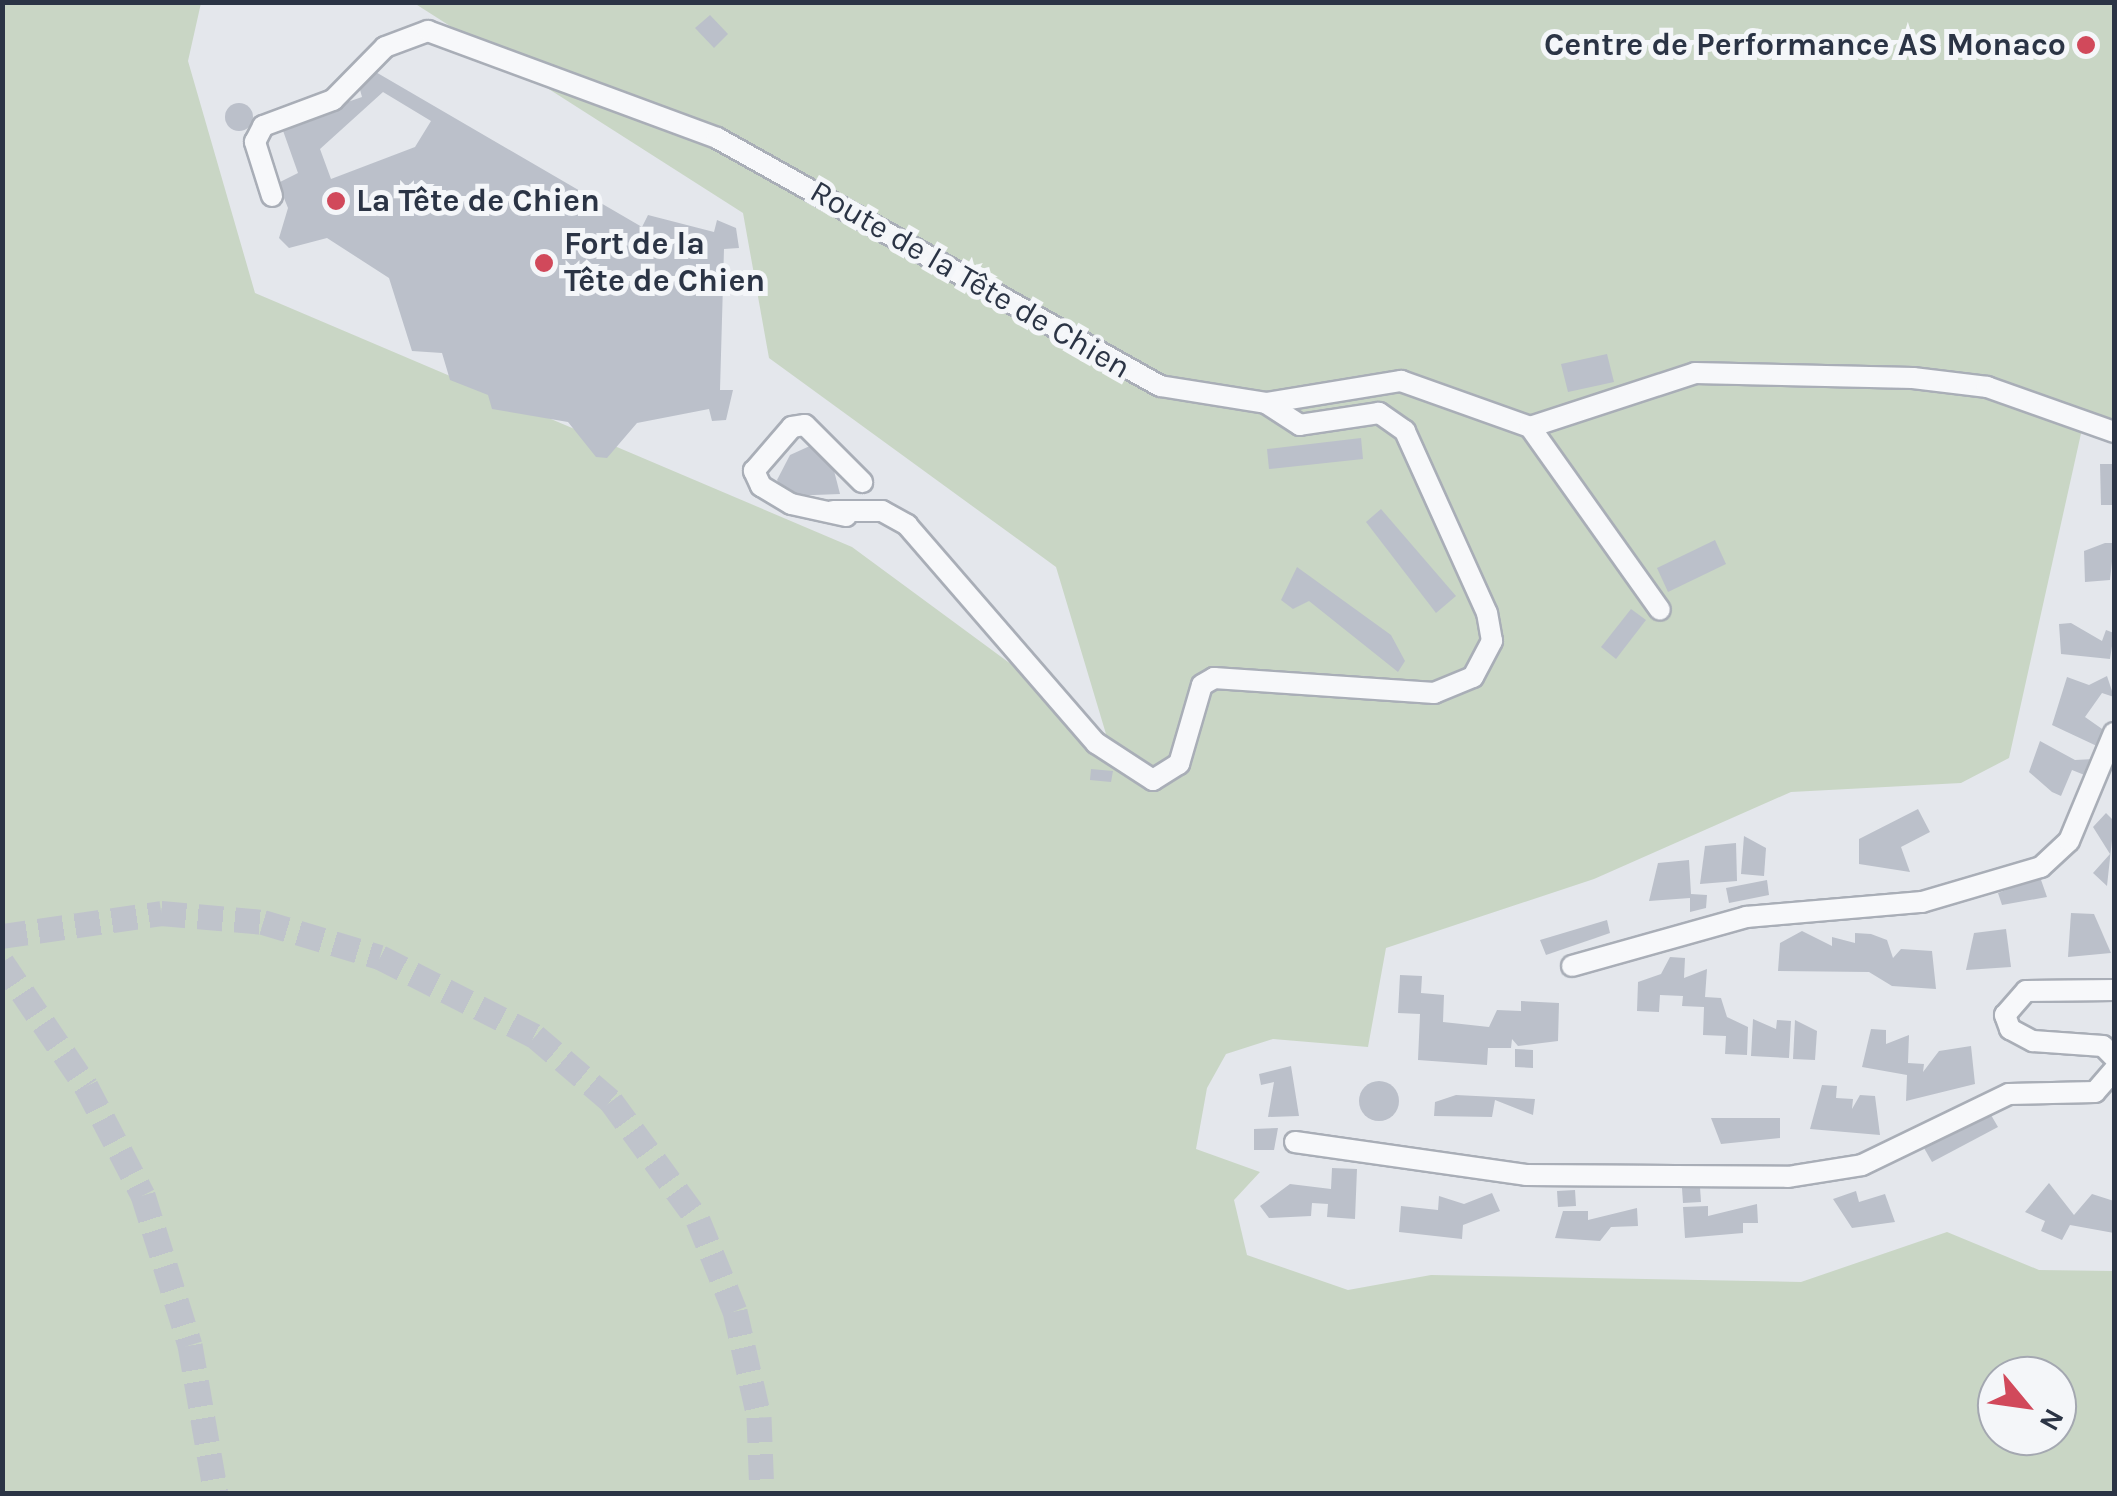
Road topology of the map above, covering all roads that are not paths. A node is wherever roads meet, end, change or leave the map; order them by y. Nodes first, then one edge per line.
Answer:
1 (272, 196) dead end
2 (1266, 403) junction
3 (1530, 427) junction
4 (2114, 432) edge
5 (862, 482) dead end
6 (1660, 610) dead end
7 (2114, 733) edge
8 (1572, 966) dead end
9 (2114, 990) edge
10 (2114, 1057) edge
11 (2114, 1070) edge
12 (1295, 1142) dead end

1 - 2 street, Route de la Tête de Chien
2 - 3 street, Route de la Tête de Chien
2 - 5 street
3 - 4 street
3 - 6 street
7 - 8 street
9 - 10 street
11 - 12 street

